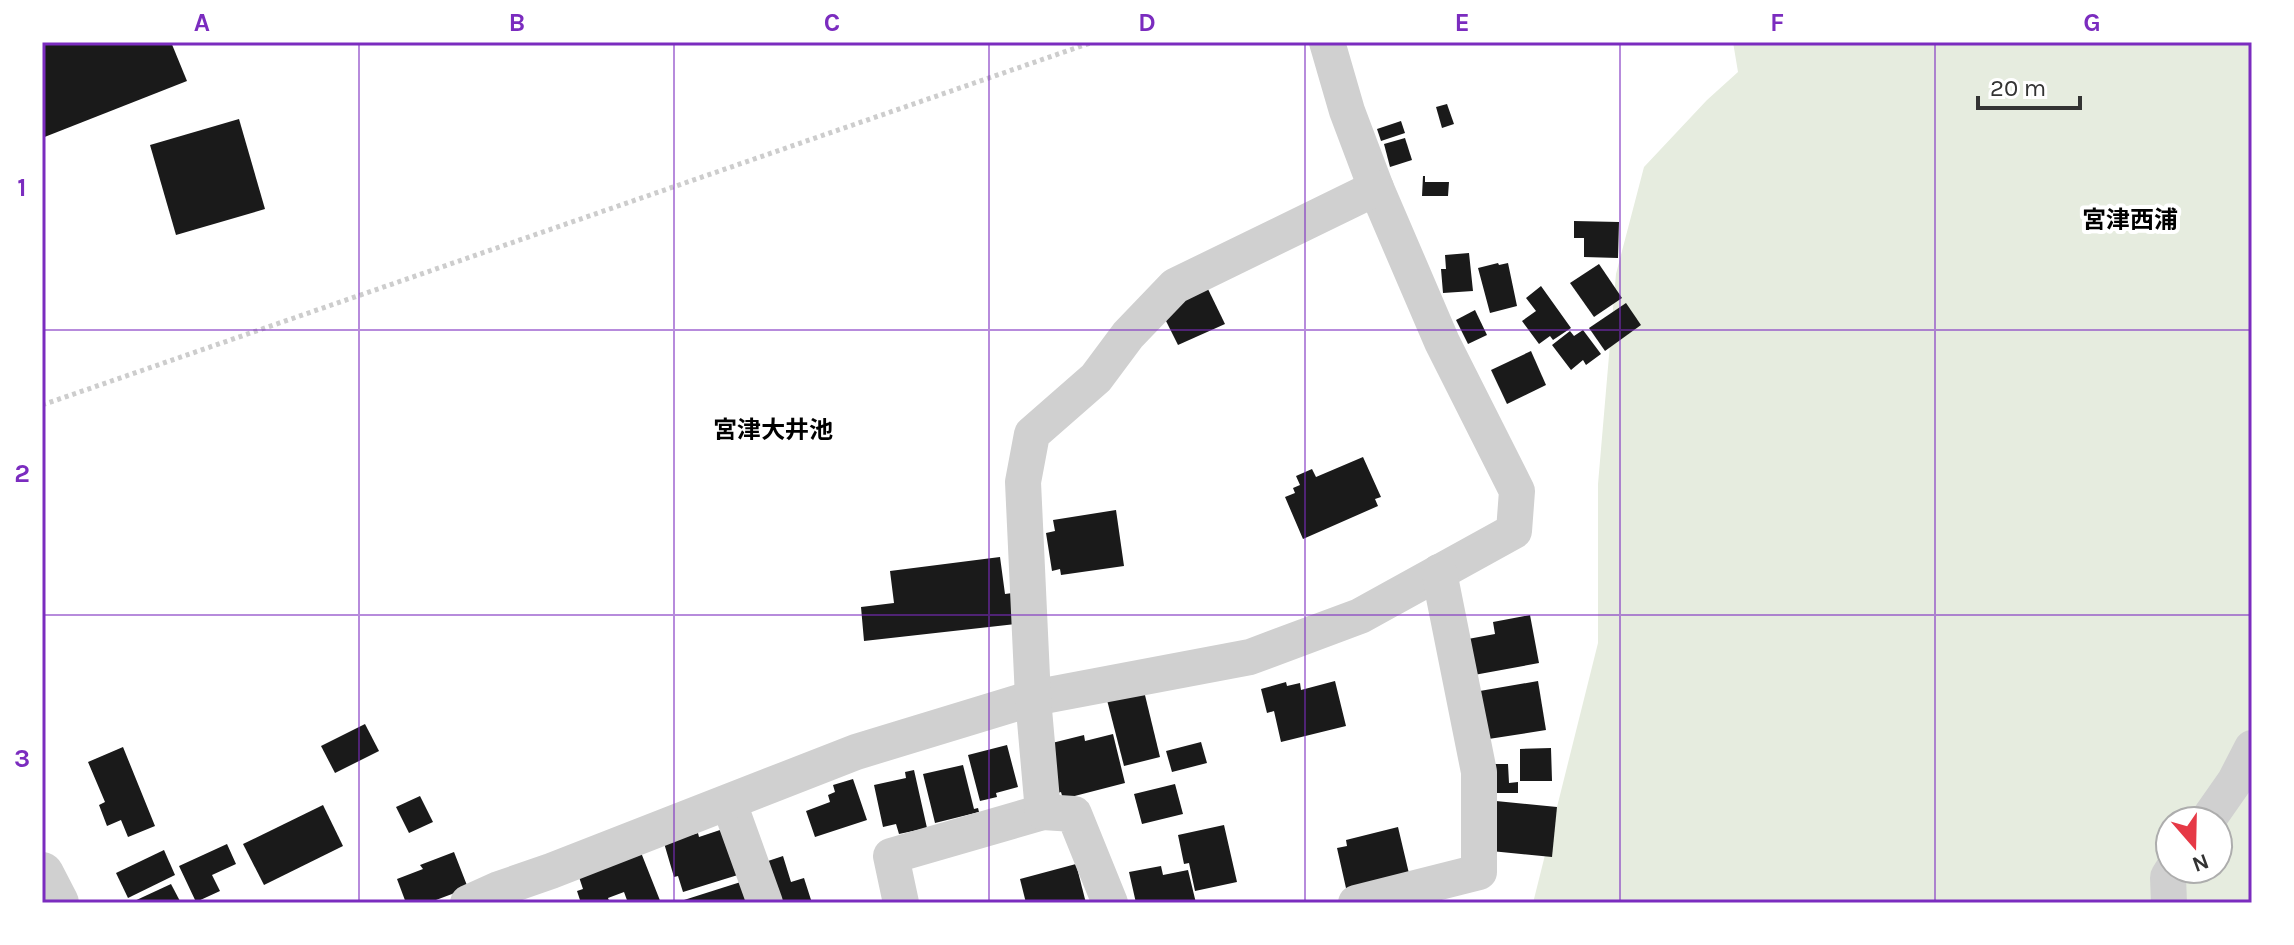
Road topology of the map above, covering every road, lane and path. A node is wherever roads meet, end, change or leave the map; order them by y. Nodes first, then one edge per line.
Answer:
1 (1093, 42) edge
2 (1327, 42) edge
3 (1376, 188) junction
4 (42, 405) edge
5 (1439, 572) junction
6 (1033, 698) junction
7 (2252, 748) edge
8 (729, 803) junction
9 (2218, 805) edge
10 (1043, 812) junction
11 (468, 903) edge
12 (765, 903) edge
13 (901, 903) edge
14 (1110, 903) edge
15 (1356, 903) edge

1 - 4 path
2 - 3 street
3 - 5 street
3 - 6 street
5 - 6 street
5 - 15 street
6 - 8 street
6 - 10 street
7 - 9 street
8 - 11 street
8 - 12 street
10 - 13 street
10 - 14 street

